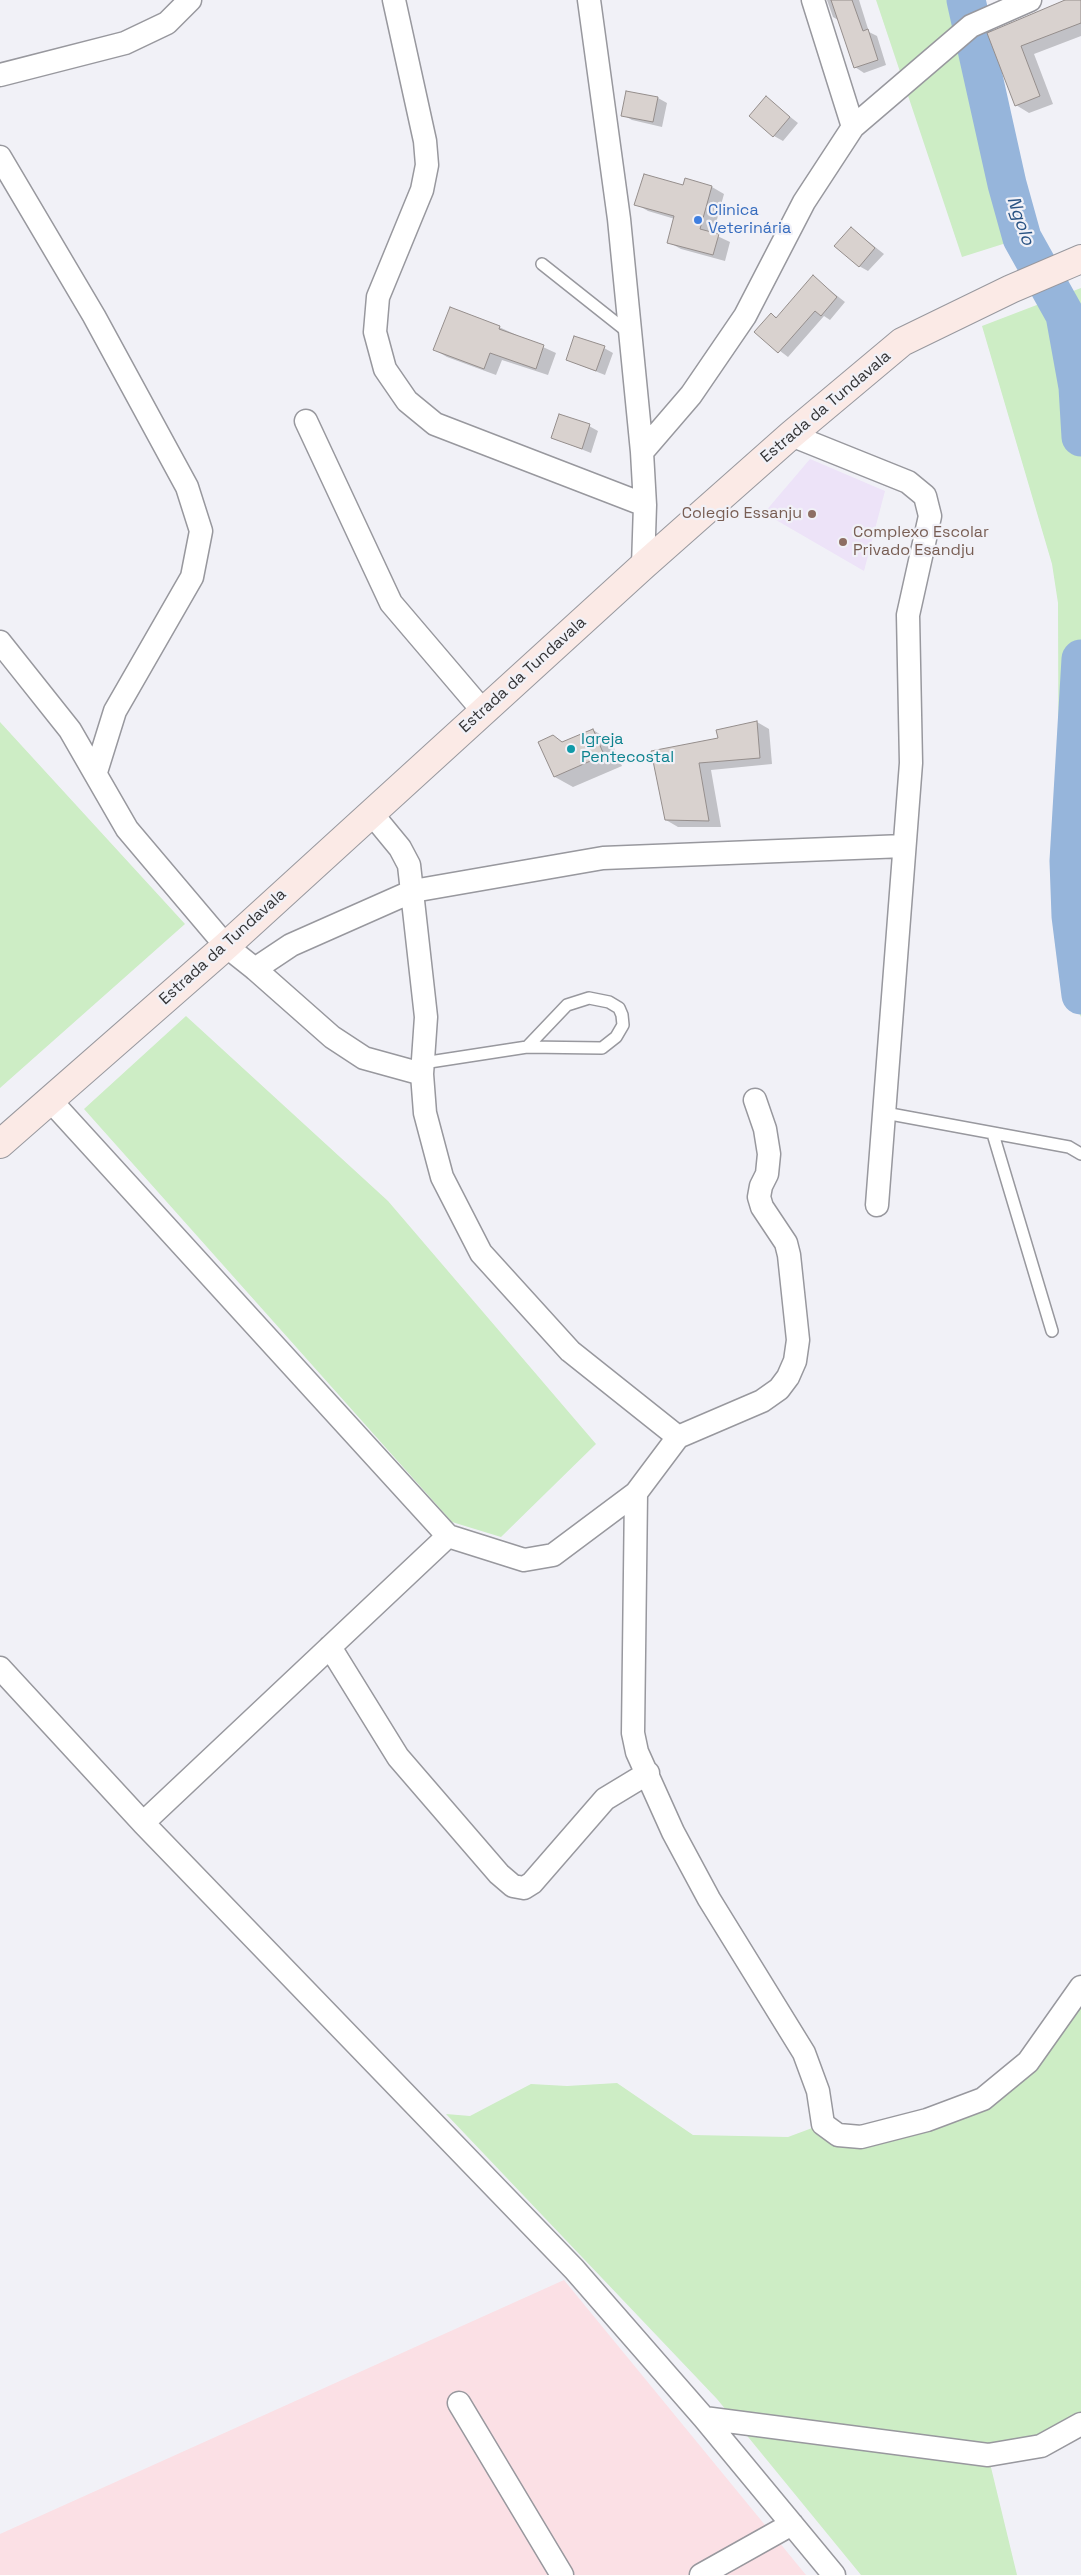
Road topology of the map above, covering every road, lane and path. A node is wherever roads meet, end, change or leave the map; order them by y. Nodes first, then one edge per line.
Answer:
1 (190, 0) edge
2 (394, 0) edge
3 (589, 0) edge
4 (813, 0) edge
5 (1030, 0) edge
6 (0, 75) edge
7 (853, 127) junction
8 (0, 156) edge
9 (6, 181) edge
10 (1081, 259) edge
11 (542, 264) dead end
12 (631, 334) junction
13 (306, 421) dead end
14 (791, 435) junction
15 (642, 452) junction
16 (645, 504) junction
17 (643, 566) junction
18 (0, 642) edge
19 (483, 711) junction
20 (96, 772) junction
21 (372, 814) junction
22 (904, 846) junction
23 (413, 891) junction
24 (226, 946) junction
25 (255, 969) junction
26 (527, 1047) junction
27 (423, 1068) junction
28 (50, 1100) junction
29 (755, 1100) dead end
30 (885, 1113) junction
31 (993, 1134) junction
32 (0, 1144) edge
33 (1081, 1154) edge
34 (877, 1205) dead end
35 (1052, 1331) dead end
36 (678, 1437) junction
37 (636, 1493) junction
38 (448, 1536) junction
39 (330, 1647) junction
40 (0, 1668) edge
41 (648, 1773) junction
42 (143, 1823) junction
43 (1081, 1987) edge
44 (459, 2403) dead end
45 (704, 2418) junction
46 (1081, 2424) edge
47 (792, 2524) junction
48 (562, 2575) edge
49 (701, 2575) edge
50 (834, 2575) edge

1 - 6 street
2 - 16 street
3 - 12 street
4 - 7 street
5 - 7 street
7 - 15 street
8 - 9 street
9 - 20 street
10 - 14 main road, Estrada da Tundavala
11 - 12 lane
12 - 15 street
13 - 19 street
14 - 17 main road, Estrada da Tundavala
14 - 22 street
15 - 16 street
16 - 17 street
17 - 19 main road, Estrada da Tundavala
18 - 20 street
19 - 21 main road, Estrada da Tundavala
20 - 24 street
21 - 23 street
21 - 24 main road, Estrada da Tundavala
22 - 23 street
22 - 30 street
23 - 25 street
23 - 27 street
24 - 25 street
24 - 28 main road, Estrada da Tundavala
25 - 27 street
26 - 26 lane
26 - 27 lane
27 - 36 street
28 - 32 main road, Estrada da Tundavala
28 - 38 street
29 - 36 street
30 - 31 lane
30 - 34 street
31 - 33 lane
31 - 35 lane
36 - 37 street
37 - 38 street
37 - 41 street
38 - 39 street
39 - 41 street
39 - 42 street
40 - 42 street
41 - 43 street
42 - 45 street
44 - 48 street
45 - 46 street
45 - 47 street
47 - 49 street
47 - 50 street

